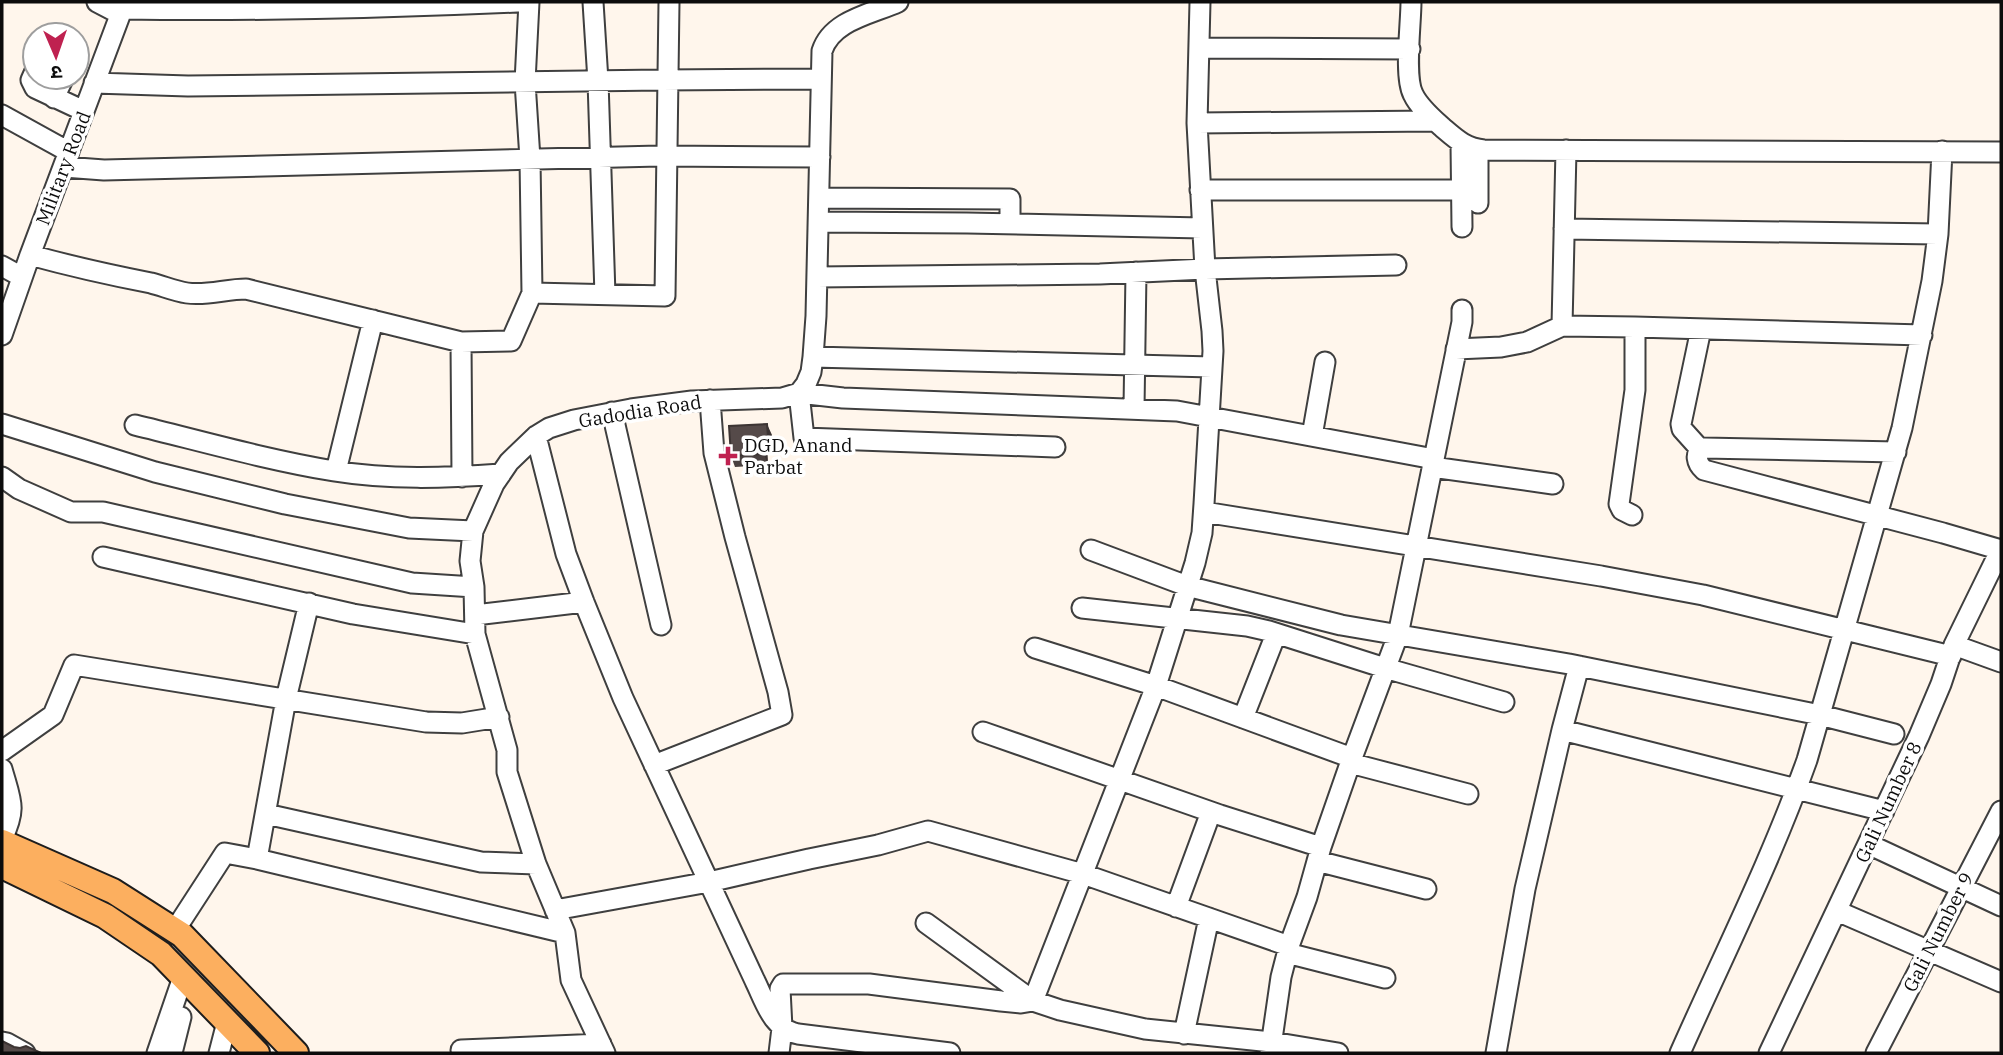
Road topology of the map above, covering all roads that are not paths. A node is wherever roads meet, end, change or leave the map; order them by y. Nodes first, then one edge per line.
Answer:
1 (97, 2) edge
2 (517, 2) edge
3 (529, 2) edge
4 (593, 2) edge
5 (669, 2) edge
6 (898, 2) edge
7 (1200, 2) edge
8 (1411, 2) edge
9 (122, 8) edge
10 (1199, 48) junction
11 (1410, 49) junction
12 (669, 79) junction
13 (821, 79) junction
14 (598, 81) junction
15 (524, 82) junction
16 (94, 83) junction
17 (41, 91) edge
18 (57, 91) edge
19 (54, 97) junction
20 (84, 111) junction
21 (2, 117) edge
22 (1435, 121) junction
23 (1197, 123) junction
24 (1469, 147) junction
25 (1566, 150) junction
26 (1942, 151) junction
27 (2001, 152) edge
28 (668, 156) junction
29 (820, 157) junction
30 (600, 158) junction
31 (530, 159) junction
32 (66, 160) junction
33 (1200, 190) junction
34 (1461, 190) junction
35 (819, 198) junction
36 (1478, 203) dead end
37 (819, 222) junction
38 (1010, 223) junction
39 (1202, 228) junction
40 (1462, 228) dead end
41 (1564, 229) junction
42 (1938, 234) junction
43 (30, 254) junction
44 (1396, 265) dead end
45 (2, 266) edge
46 (1205, 269) junction
47 (1136, 272) junction
48 (817, 277) junction
49 (14, 283) edge
50 (532, 293) junction
51 (605, 295) junction
52 (1462, 310) dead end
53 (373, 320) junction
54 (1562, 327) junction
55 (1635, 327) junction
56 (1701, 329) junction
57 (2, 335) edge
58 (1922, 335) junction
59 (461, 342) junction
60 (1456, 349) junction
61 (813, 357) junction
62 (1325, 362) dead end
63 (1135, 365) junction
64 (1212, 367) junction
65 (799, 393) junction
66 (710, 400) junction
67 (1134, 408) junction
68 (612, 412) junction
69 (1210, 416) junction
70 (2, 424) edge
71 (135, 425) dead end
72 (536, 436) junction
73 (1312, 436) junction
74 (1055, 447) dead end
75 (1700, 449) junction
76 (1896, 452) junction
77 (1433, 463) junction
78 (336, 471) junction
79 (501, 474) junction
80 (2, 477) edge
81 (462, 477) junction
82 (1553, 484) dead end
83 (1204, 512) junction
84 (1632, 515) dead end
85 (1878, 516) junction
86 (473, 531) junction
87 (1416, 547) junction
88 (1091, 550) dead end
89 (2001, 550) edge
90 (103, 557) dead end
91 (1187, 586) junction
92 (474, 587) junction
93 (583, 602) junction
94 (309, 603) junction
95 (1082, 608) dead end
96 (1177, 618) junction
97 (475, 625) junction
98 (662, 625) dead end
99 (1845, 629) junction
100 (1276, 634) junction
101 (1398, 635) junction
102 (1035, 648) dead end
103 (1953, 651) junction
104 (2001, 663) edge
105 (1579, 666) junction
106 (1385, 668) junction
107 (1156, 686) junction
108 (286, 699) junction
109 (1504, 702) dead end
110 (1820, 715) junction
111 (499, 717) junction
112 (1243, 718) junction
113 (1562, 730) junction
114 (983, 732) dead end
115 (1894, 734) dead end
116 (2, 751) edge
117 (1351, 761) junction
118 (654, 765) junction
119 (2, 769) edge
120 (1119, 779) junction
121 (1797, 788) junction
122 (1468, 794) dead end
123 (1884, 811) junction
124 (2001, 811) edge
125 (1211, 812) junction
126 (266, 814) junction
127 (2, 840) edge
128 (1868, 844) junction
129 (1319, 854) junction
130 (257, 859) junction
131 (536, 864) junction
132 (2, 866) edge
133 (1083, 874) junction
134 (709, 882) junction
135 (1960, 888) junction
136 (1426, 889) dead end
137 (2001, 906) edge
138 (1176, 907) junction
139 (555, 910) junction
140 (1837, 911) junction
141 (1209, 918) junction
142 (926, 923) dead end
143 (175, 930) junction
144 (565, 933) junction
145 (1288, 950) junction
146 (1929, 951) junction
147 (1385, 978) dead end
148 (186, 980) junction
149 (2001, 982) edge
150 (1033, 1001) junction
151 (227, 1022) junction
152 (782, 1028) junction
153 (1184, 1034) junction
154 (2, 1042) edge
155 (1271, 1048) edge
156 (603, 1049) edge
157 (461, 1050) dead end
158 (25, 1053) edge
159 (157, 1053) edge
160 (172, 1053) edge
161 (219, 1053) edge
162 (257, 1053) edge
163 (296, 1053) edge
164 (779, 1053) edge
165 (950, 1053) edge
166 (1338, 1053) edge
167 (1496, 1053) edge
168 (1680, 1053) edge
169 (1769, 1053) edge
170 (1876, 1053) edge

1 - 9 street
2 - 9 street
3 - 15 street
4 - 14 street
5 - 12 street
6 - 13 street
7 - 10 street
8 - 11 street
9 - 16 street, Military Road
10 - 11 street
10 - 23 street
11 - 22 street
12 - 13 street
12 - 14 street
12 - 28 street
13 - 29 street
14 - 15 street
14 - 30 street
15 - 16 street
15 - 31 street
16 - 20 street, Military Road
17 - 19 street
18 - 19 street
19 - 20 street
20 - 32 street, Military Road
21 - 32 street
22 - 23 street
22 - 24 street
23 - 33 street
24 - 25 street
24 - 34 street
24 - 36 street
25 - 26 street
25 - 41 street
26 - 27 street
26 - 42 street
28 - 29 street
28 - 30 street
28 - 51 street
29 - 35 street
30 - 31 street
30 - 51 street
31 - 32 street
31 - 50 street
32 - 43 street, Military Road
33 - 34 street
33 - 39 street
34 - 40 street
35 - 37 street
35 - 38 street
37 - 38 street
37 - 48 street
38 - 39 street
39 - 46 street
41 - 42 street
41 - 54 street
42 - 58 street
43 - 49 street, Military Road
43 - 53 street
44 - 46 street
45 - 49 street
46 - 47 street
46 - 64 street
47 - 48 street
47 - 63 street
48 - 61 street
49 - 57 street, Military Road
50 - 51 street
50 - 59 street
52 - 60 street
53 - 59 street
53 - 78 street
54 - 55 street
54 - 60 street
55 - 56 street
55 - 84 street
56 - 58 street
56 - 75 street
58 - 76 street
59 - 81 street
60 - 77 street
61 - 63 street
61 - 65 street
62 - 73 street
63 - 64 street
63 - 67 street
64 - 69 street
65 - 66 street, Gadodia Road
65 - 67 street, Gadodia Road
65 - 74 street
66 - 68 street, Gadodia Road
66 - 118 street
67 - 69 street, Gadodia Road
68 - 72 street, Gadodia Road
68 - 98 street
69 - 73 street, Gadodia Road
69 - 83 street
70 - 86 street
71 - 78 street
72 - 79 street, Gadodia Road
72 - 93 street
73 - 77 street, Gadodia Road
75 - 76 street
75 - 85 street
76 - 85 street
77 - 82 street, Gadodia Road
77 - 87 street
78 - 81 street
79 - 81 street
79 - 86 street, Gadodia Road
80 - 92 street
83 - 87 street
83 - 91 street
85 - 89 street
85 - 99 street
86 - 92 street, Gadodia Road
87 - 99 street
87 - 101 street
88 - 91 street
89 - 103 street, Gali Number 8
90 - 94 street
91 - 96 street
91 - 101 street
92 - 97 street, Gadodia Road
93 - 97 street
93 - 118 street
94 - 97 street
94 - 108 street
95 - 96 street
96 - 100 street
96 - 107 street
97 - 111 street, Gadodia Road
99 - 103 street
99 - 110 street
100 - 106 street
100 - 112 street
101 - 105 street
101 - 106 street
102 - 107 street
103 - 104 street
103 - 123 street, Gali Number 8
105 - 110 street
105 - 113 street
106 - 109 street
106 - 117 street
107 - 112 street
107 - 120 street
108 - 111 street
108 - 116 street
108 - 126 street
110 - 115 street
110 - 121 street
111 - 131 street, Gadodia Road
112 - 117 street
113 - 121 street
113 - 167 street
114 - 120 street
117 - 122 street
117 - 129 street
118 - 134 street
119 - 127 street
120 - 125 street
120 - 133 street
121 - 123 street
121 - 168 street
123 - 128 street, Gali Number 8
124 - 135 street, Gali Number 9
125 - 129 street
125 - 138 street
126 - 130 street
126 - 131 street
127 - 143 main road
128 - 135 street
128 - 140 street, Gali Number 8
129 - 136 street
129 - 145 street
130 - 143 street
130 - 144 street
131 - 139 street, Gadodia Road
132 - 148 main road
133 - 134 street
133 - 138 street
133 - 150 street
134 - 139 street
134 - 152 street
135 - 137 street
135 - 146 street, Gali Number 9
138 - 141 street
139 - 144 street, Gadodia Road
140 - 146 street
140 - 169 street, Gali Number 8
141 - 145 street
141 - 153 street
142 - 150 street
143 - 163 main road
144 - 156 street, Gadodia Road
145 - 147 street
145 - 155 street
146 - 149 street
146 - 170 street, Gali Number 9
148 - 151 main road
148 - 159 street
148 - 160 street
150 - 152 street
150 - 153 street
151 - 161 street
151 - 162 main road
152 - 164 street
152 - 165 street
153 - 155 street
154 - 158 street
155 - 166 street
156 - 157 street

